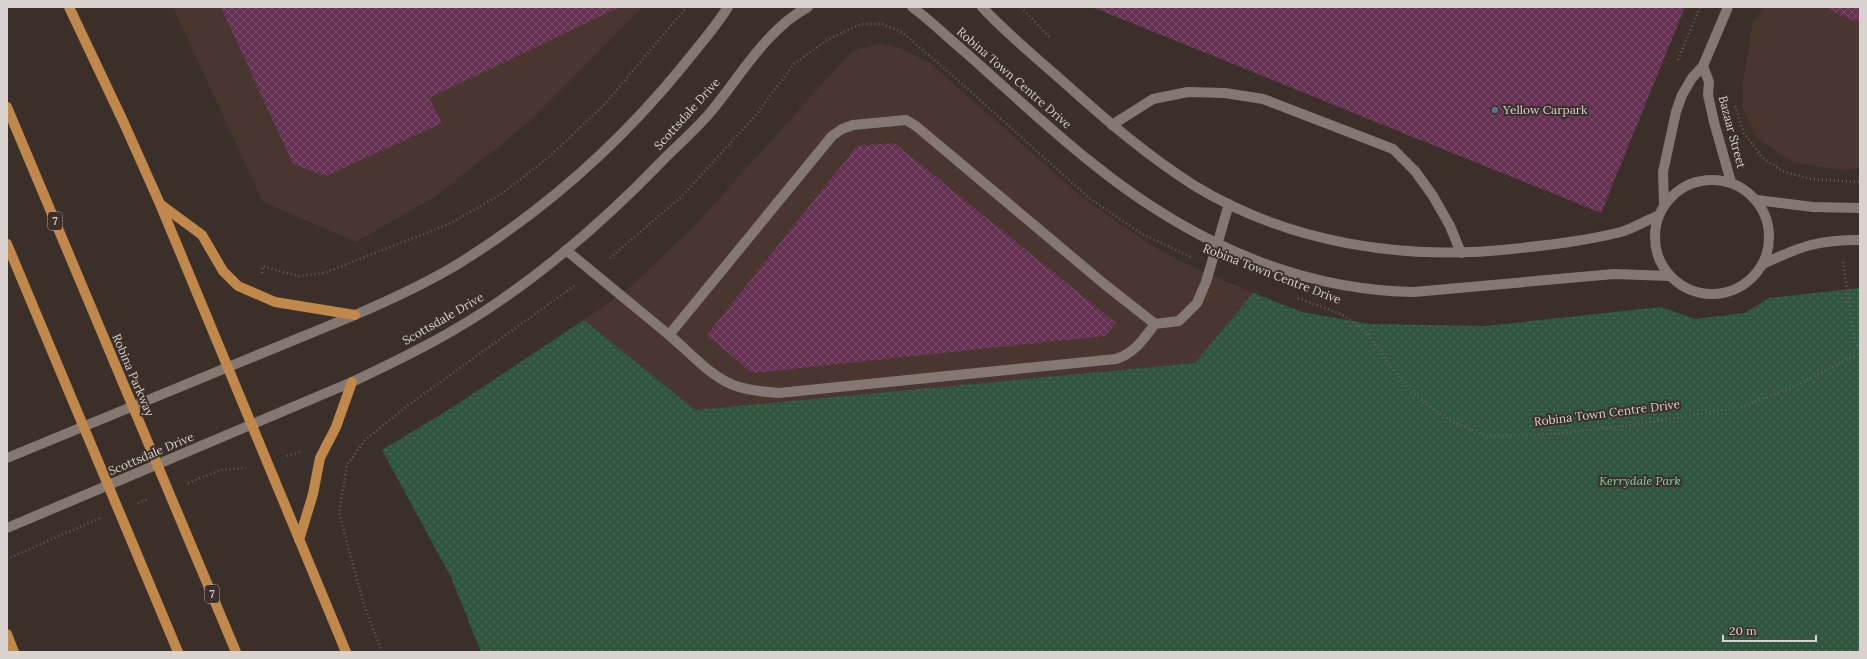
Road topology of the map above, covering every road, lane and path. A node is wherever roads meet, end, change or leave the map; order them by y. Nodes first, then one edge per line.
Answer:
1 (69, 7) edge
2 (687, 7) edge
3 (728, 7) edge
4 (808, 7) edge
5 (912, 7) edge
6 (982, 7) edge
7 (1021, 7) edge
8 (1728, 7) edge
9 (1051, 39) dead end
10 (1703, 66) junction
11 (1735, 106) dead end
12 (7, 107) edge
13 (1112, 125) junction
14 (1731, 182) junction
15 (1860, 182) edge
16 (1757, 200) junction
17 (160, 204) junction
18 (1229, 204) junction
19 (1664, 206) junction
20 (1860, 208) edge
21 (1659, 215) junction
22 (1860, 240) edge
23 (7, 244) edge
24 (1216, 244) junction
25 (566, 250) junction
26 (1461, 253) junction
27 (1843, 262) dead end
28 (1763, 264) junction
29 (1210, 266) junction
30 (593, 272) junction
31 (262, 276) dead end
32 (1670, 276) junction
33 (1297, 298) dead end
34 (355, 315) junction
35 (1156, 324) junction
36 (669, 335) junction
37 (1860, 353) edge
38 (228, 368) junction
39 (352, 382) junction
40 (250, 425) junction
41 (7, 458) edge
42 (7, 528) edge
43 (299, 540) junction
44 (7, 634) edge
45 (12, 650) edge
46 (178, 652) edge
47 (236, 652) edge
48 (346, 652) edge
49 (382, 652) edge

1 - 17 main road
2 - 31 path
3 - 34 street
4 - 25 street, Scottsdale Drive
5 - 24 street, Robina Town Centre Drive
6 - 13 street
7 - 9 path
8 - 10 street
10 - 14 street, Bazaar Street
10 - 19 street
11 - 15 path
12 - 47 main road, Robina Parkway / 7
13 - 18 street
13 - 26 street
14 - 16 street
14 - 19 street
16 - 20 street
16 - 28 street
17 - 34 main road
17 - 38 main road
18 - 24 street
18 - 26 street
19 - 21 street
21 - 26 street
21 - 32 street
22 - 28 street
23 - 46 main road
24 - 29 street
24 - 32 street, Robina Town Centre Drive
25 - 30 street
25 - 39 street, Scottsdale Drive
27 - 37 path
28 - 32 street
29 - 30 path, Robina Town Centre Drive
29 - 35 street
30 - 36 street
30 - 49 path, Robina Town Centre Drive
33 - 37 path, Robina Town Centre Drive
34 - 38 street
35 - 36 street
35 - 36 street
38 - 40 main road
38 - 41 street
39 - 40 street, Scottsdale Drive
39 - 43 main road
40 - 42 street, Scottsdale Drive
40 - 43 main road
43 - 48 main road
44 - 45 main road

